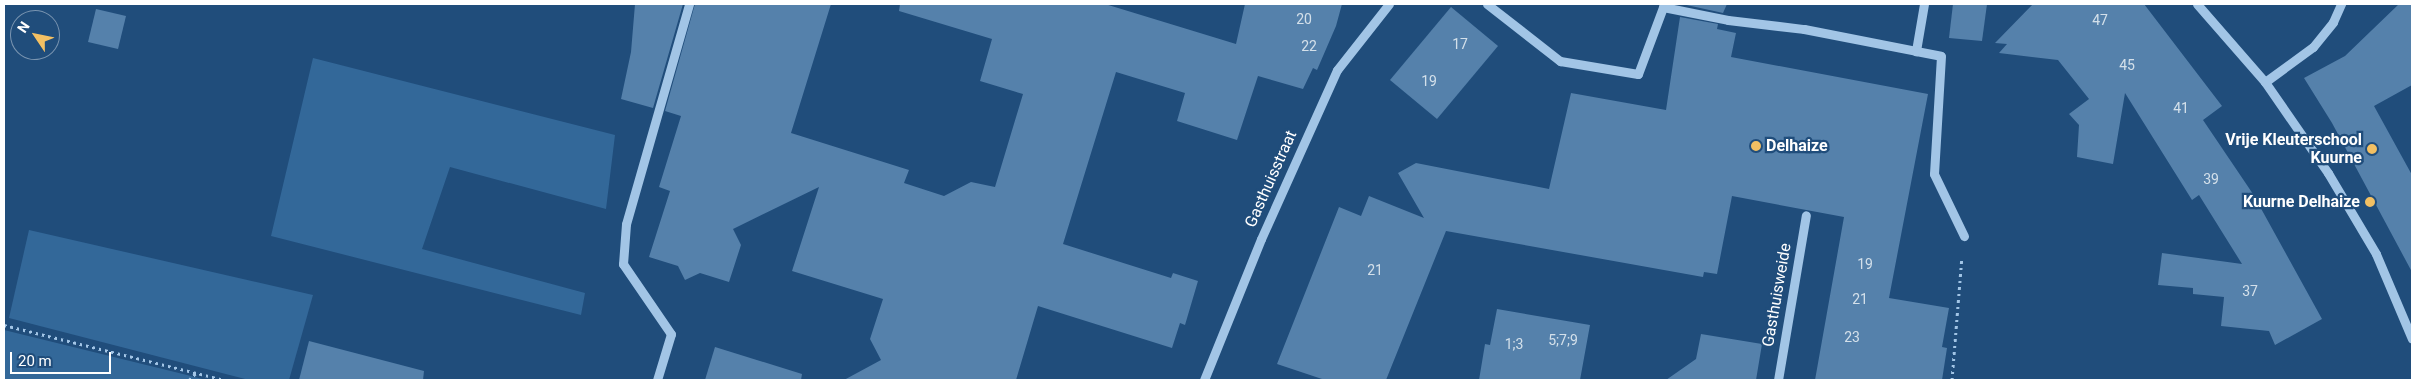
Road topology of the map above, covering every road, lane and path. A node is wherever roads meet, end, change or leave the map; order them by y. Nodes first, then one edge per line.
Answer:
1 (689, 4) edge
2 (1390, 4) edge
3 (1487, 4) edge
4 (1924, 4) edge
5 (2197, 4) edge
6 (2341, 4) edge
7 (1916, 51) junction
8 (2265, 82) junction
9 (1806, 215) dead end
10 (1964, 236) joint
11 (4, 325) edge
12 (2412, 338) edge
13 (196, 373) junction
14 (189, 380) edge
15 (225, 380) edge
16 (656, 380) edge
17 (1204, 380) edge
18 (1778, 380) edge
19 (1952, 380) edge

1 - 16 street
2 - 17 street, Gasthuisstraat
3 - 7 street
4 - 7 street
5 - 8 street
6 - 8 street
7 - 10 street
8 - 12 street
9 - 18 street, Gasthuisweide
10 - 19 path
11 - 13 path
13 - 14 path
13 - 15 path

